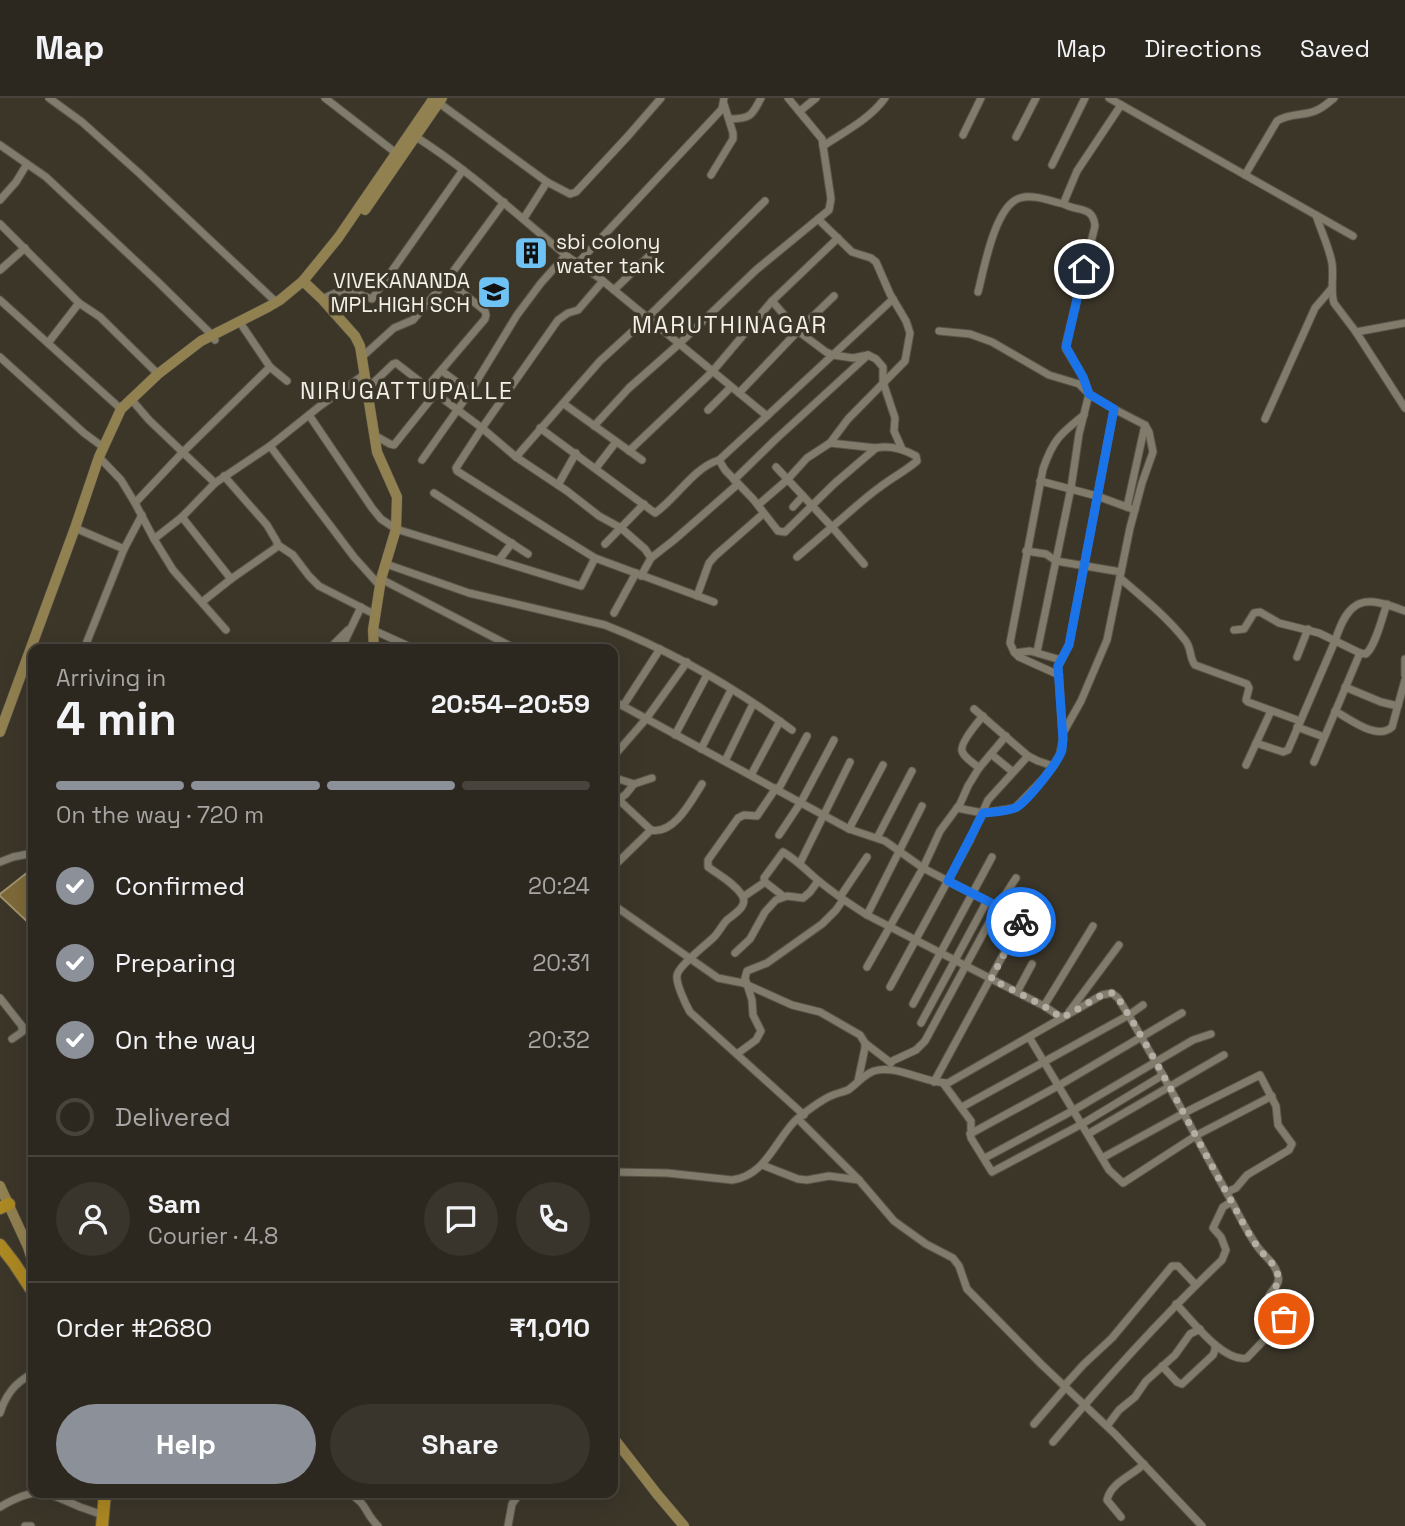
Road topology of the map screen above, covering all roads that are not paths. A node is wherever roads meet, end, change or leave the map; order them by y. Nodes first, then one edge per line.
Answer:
1 (49, 98) edge
2 (325, 98) edge
3 (661, 98) edge
4 (761, 98) edge
5 (788, 98) edge
6 (816, 98) edge
7 (885, 98) edge
8 (981, 98) edge
9 (1036, 98) edge
10 (1085, 98) edge
11 (1109, 98) edge
12 (1334, 98) edge
13 (435, 99) edge
14 (724, 101) edge
15 (1121, 105) junction
16 (800, 111) junction
17 (729, 119) junction
18 (413, 135) junction
19 (963, 135) dead end
20 (1016, 137) dead end
21 (0, 145) edge
22 (823, 146) junction
23 (396, 153) junction
24 (27, 164) junction
25 (1052, 165) dead end
26 (463, 170) junction
27 (711, 175) dead end
28 (1245, 175) junction
29 (547, 182) junction
30 (0, 200) edge
31 (765, 201) dead end
32 (504, 202) junction
33 (1064, 204) junction
34 (1316, 215) junction
35 (524, 218) junction
36 (818, 219) junction
37 (0, 224) edge
38 (1353, 236) dead end
39 (838, 238) junction
40 (25, 248) junction
41 (652, 253) dead end
42 (566, 255) junction
43 (577, 264) junction
44 (0, 270) edge
45 (447, 280) junction
46 (603, 281) junction
47 (305, 283) junction
48 (1332, 288) junction
49 (614, 290) junction
50 (978, 292) dead end
51 (834, 296) dead end
52 (322, 299) junction
53 (893, 299) junction
54 (0, 300) edge
55 (276, 302) junction
56 (772, 302) junction
57 (79, 303) junction
58 (647, 318) junction
59 (1405, 323) edge
60 (243, 327) junction
61 (798, 331) junction
62 (939, 331) dead end
63 (1356, 332) junction
64 (214, 337) junction
65 (48, 343) junction
66 (679, 344) junction
67 (833, 355) junction
68 (869, 355) junction
69 (363, 356) junction
70 (0, 357) edge
71 (270, 367) junction
72 (442, 371) junction
73 (712, 372) junction
74 (158, 374) junction
75 (365, 374) junction
76 (287, 381) dead end
77 (883, 382) junction
78 (428, 387) junction
79 (731, 387) junction
80 (367, 389) junction
81 (470, 392) junction
82 (739, 393) junction
83 (435, 394) junction
84 (1089, 394) junction
85 (131, 399) junction
86 (564, 404) junction
87 (1405, 408) edge
88 (121, 409) junction
89 (458, 409) junction
90 (1114, 409) junction
91 (708, 410) dead end
92 (309, 415) junction
93 (1084, 415) junction
94 (767, 416) junction
95 (1265, 419) dead end
96 (1145, 425) junction
97 (594, 426) junction
98 (482, 428) junction
99 (540, 428) junction
100 (894, 431) junction
101 (374, 435) junction
102 (616, 442) junction
103 (830, 443) junction
104 (270, 446) junction
105 (879, 447) junction
106 (902, 449) junction
107 (629, 451) junction
108 (101, 452) junction
109 (183, 452) junction
110 (576, 453) junction
111 (516, 457) junction
112 (422, 460) dead end
113 (642, 460) dead end
114 (719, 460) junction
115 (776, 467) dead end
116 (596, 468) junction
117 (224, 476) junction
118 (787, 480) junction
119 (1040, 481) junction
120 (736, 482) junction
121 (215, 484) junction
122 (558, 485) junction
123 (1071, 488) junction
124 (434, 493) dead end
125 (803, 496) junction
126 (1097, 496) junction
127 (135, 503) junction
128 (644, 504) junction
129 (758, 505) junction
130 (812, 506) junction
131 (793, 507) dead end
132 (1131, 508) junction
133 (763, 514) junction
134 (142, 515) junction
135 (182, 517) junction
136 (832, 527) junction
137 (75, 528) junction
138 (621, 528) junction
139 (396, 529) junction
140 (155, 539) junction
141 (512, 543) junction
142 (605, 544) dead end
143 (278, 545) junction
144 (124, 549) junction
145 (1027, 551) junction
146 (528, 554) dead end
147 (797, 557) dead end
148 (595, 558) junction
149 (651, 558) junction
150 (499, 560) junction
151 (1056, 561) junction
152 (386, 564) junction
153 (864, 564) dead end
154 (1083, 566) junction
155 (639, 574) junction
156 (1121, 575) junction
157 (231, 579) junction
158 (381, 582) junction
159 (697, 596) junction
160 (714, 602) dead end
161 (202, 603) junction
162 (1387, 604) junction
163 (362, 607) junction
164 (1405, 611) edge
165 (614, 613) dead end
166 (376, 615) junction
167 (351, 627) junction
168 (226, 629) dead end
169 (1308, 629) junction
170 (373, 630) junction
171 (1234, 630) dead end
172 (1335, 641) junction
173 (500, 642) joint
174 (32, 644) edge
175 (86, 644) edge
176 (334, 644) edge
177 (343, 644) edge
178 (374, 644) edge
179 (404, 644) edge
180 (505, 644) edge
181 (660, 649) junction
182 (1037, 652) junction
183 (1015, 653) junction
184 (1360, 653) junction
185 (28, 656) edge
186 (1297, 657) dead end
187 (1405, 659) edge
188 (1061, 660) junction
189 (687, 662) junction
190 (707, 675) junction
191 (1059, 675) junction
192 (1405, 678) edge
193 (1345, 687) junction
194 (731, 690) junction
195 (618, 703) edge
196 (753, 704) junction
197 (623, 706) junction
198 (1398, 706) junction
199 (974, 709) dead end
200 (1271, 711) junction
201 (1335, 711) junction
202 (983, 716) junction
203 (646, 719) junction
204 (780, 721) junction
205 (1299, 724) junction
206 (792, 730) dead end
207 (0, 732) edge
208 (1063, 733) junction
209 (675, 735) junction
210 (807, 736) dead end
211 (1006, 736) junction
212 (1324, 737) junction
213 (834, 740) dead end
214 (1256, 743) junction
215 (701, 749) junction
216 (618, 751) edge
217 (990, 754) junction
218 (1028, 756) junction
219 (724, 761) junction
220 (850, 762) dead end
221 (1314, 762) dead end
222 (883, 765) dead end
223 (1246, 765) dead end
224 (1053, 766) junction
225 (979, 768) junction
226 (912, 771) dead end
227 (1013, 772) junction
228 (751, 775) junction
229 (652, 778) dead end
230 (618, 779) edge
231 (634, 784) junction
232 (702, 784) dead end
233 (777, 789) junction
234 (618, 800) edge
235 (801, 802) junction
236 (618, 804) edge
237 (922, 806) dead end
238 (957, 808) junction
239 (983, 813) junction
240 (823, 815) junction
241 (849, 829) junction
242 (651, 830) junction
243 (779, 835) dead end
244 (877, 838) junction
245 (899, 853) junction
246 (28, 854) edge
247 (992, 857) dead end
248 (867, 858) dead end
249 (0, 862) edge
250 (618, 862) edge
251 (800, 863) junction
252 (923, 868) junction
253 (1016, 878) dead end
254 (818, 881) junction
255 (948, 881) junction
256 (765, 882) junction
257 (972, 892) junction
258 (783, 896) junction
259 (743, 897) junction
260 (841, 899) junction
261 (987, 901) junction
262 (999, 906) junction
263 (618, 908) edge
264 (867, 915) junction
265 (1093, 926) dead end
266 (891, 927) junction
267 (915, 940) junction
268 (1119, 945) dead end
269 (735, 953) dead end
270 (940, 953) junction
271 (689, 959) junction
272 (954, 960) junction
273 (1032, 964) dead end
274 (867, 967) dead end
275 (966, 967) junction
276 (991, 979) junction
277 (748, 985) junction
278 (890, 987) dead end
279 (1017, 992) junction
280 (0, 998) edge
281 (912, 1004) dead end
282 (1143, 1005) dead end
283 (1044, 1006) junction
284 (1182, 1013) dead end
285 (1129, 1015) junction
286 (1064, 1017) junction
287 (920, 1023) dead end
288 (1211, 1034) dead end
289 (1029, 1037) junction
290 (1143, 1037) junction
291 (12, 1039) dead end
292 (865, 1043) junction
293 (737, 1054) junction
294 (1224, 1055) dead end
295 (890, 1062) junction
296 (1044, 1062) junction
297 (1157, 1063) junction
298 (906, 1074) junction
299 (1163, 1075) junction
300 (858, 1082) junction
301 (934, 1082) junction
302 (943, 1083) junction
303 (1058, 1086) junction
304 (1170, 1087) junction
305 (1272, 1096) junction
306 (962, 1107) junction
307 (1074, 1111) junction
308 (1184, 1113) junction
309 (801, 1117) junction
310 (1083, 1124) junction
311 (970, 1134) junction
312 (1088, 1134) junction
313 (1196, 1135) junction
314 (985, 1158) junction
315 (1102, 1158) junction
316 (762, 1165) junction
317 (618, 1172) edge
318 (859, 1180) junction
319 (0, 1186) edge
320 (1227, 1192) junction
321 (1231, 1202) junction
322 (4, 1206) edge
323 (28, 1241) edge
324 (0, 1245) edge
325 (28, 1284) edge
326 (1196, 1285) junction
327 (1176, 1304) junction
328 (1200, 1329) junction
329 (1215, 1345) junction
330 (1162, 1366) junction
331 (28, 1376) edge
332 (1065, 1387) junction
333 (1084, 1405) junction
334 (0, 1413) edge
335 (1034, 1424) dead end
336 (1107, 1426) junction
337 (1053, 1442) dead end
338 (618, 1445) edge
339 (1144, 1464) junction
340 (28, 1494) edge
341 (58, 1498) edge
342 (105, 1498) edge
343 (358, 1498) edge
344 (516, 1498) edge
345 (0, 1507) edge
346 (1122, 1517) dead end
347 (103, 1520) edge
348 (25, 1526) edge
349 (31, 1526) edge
350 (378, 1526) edge
351 (508, 1526) edge
352 (684, 1526) edge
353 (1202, 1526) edge

1 - 55 street
2 - 23 street
3 - 29 street
4 - 17 street
5 - 16 street
6 - 16 street
7 - 22 street
8 - 19 street
9 - 20 street
10 - 25 street
11 - 15 street
12 - 28 street
13 - 18 main road
13 - 29 street
14 - 17 street
14 - 43 street
15 - 28 street
15 - 33 street
16 - 22 street
17 - 27 street
18 - 23 main road
18 - 26 street
18 - 47 main road
21 - 24 street
22 - 36 street
23 - 47 main road
24 - 30 street
24 - 64 street
26 - 32 street
26 - 52 street
28 - 34 street
29 - 35 street
31 - 58 street
32 - 35 street
32 - 45 street
33 - 50 street
33 - 84 street
34 - 38 street
34 - 48 street
35 - 42 street
36 - 39 street
36 - 66 street
37 - 40 street
39 - 53 street
39 - 56 street
40 - 44 street
40 - 57 street
41 - 49 street
42 - 43 street
42 - 81 street
43 - 46 street
45 - 69 street
45 - 72 street
46 - 49 street
46 - 98 street
47 - 52 main road
47 - 55 main road
47 - 60 main road
48 - 63 street
48 - 95 street
49 - 58 street
51 - 61 street
52 - 69 main road
53 - 67 street
53 - 77 street
54 - 65 street
55 - 64 main road
56 - 61 street
56 - 73 street
57 - 65 street
57 - 74 street
58 - 66 street
58 - 86 street
59 - 63 street
60 - 64 main road
60 - 71 street
61 - 67 street
61 - 82 street
62 - 84 street
63 - 87 street
64 - 74 main road
65 - 88 street
66 - 73 street
66 - 97 street
67 - 68 street
67 - 94 street
68 - 77 street
68 - 120 street
69 - 75 main road
70 - 108 street
71 - 76 street
71 - 109 street
72 - 78 street
72 - 81 street
73 - 79 street
73 - 107 street
74 - 85 main road
75 - 80 main road
75 - 92 street
77 - 100 street
77 - 103 street
78 - 80 street
78 - 83 street
79 - 82 street
79 - 91 street
80 - 101 main road
81 - 89 street
82 - 94 street
83 - 89 street
83 - 101 street
84 - 90 street
84 - 93 street
85 - 88 main road
85 - 109 street
86 - 97 street
86 - 99 street
88 - 108 main road
89 - 98 street
89 - 112 street
90 - 96 street
90 - 126 street
92 - 104 street
92 - 139 street
93 - 119 street
93 - 123 street
94 - 114 street
96 - 132 street
96 - 132 street
97 - 102 street
98 - 111 street
98 - 148 street
99 - 110 street
99 - 111 street
100 - 105 street
100 - 106 street
101 - 139 main road
102 - 107 street
102 - 116 street
103 - 105 street
103 - 118 street
104 - 117 street
104 - 158 street
105 - 106 street
105 - 130 street
106 - 136 street
107 - 113 street
108 - 127 street
108 - 137 main road
109 - 121 street
109 - 127 street
110 - 116 street
110 - 122 street
111 - 122 street
114 - 120 street
114 - 128 street
115 - 118 street
116 - 128 street
117 - 121 street
117 - 143 street
118 - 125 street
118 - 129 street
119 - 123 street
119 - 145 street
120 - 129 street
120 - 149 street
121 - 135 street
122 - 138 street
123 - 126 street
123 - 151 street
124 - 141 street
125 - 130 street
125 - 131 street
126 - 132 street
126 - 154 street
127 - 134 street
128 - 138 street
129 - 133 street
130 - 133 street
130 - 136 street
132 - 156 street
133 - 159 street
134 - 140 street
134 - 144 street
135 - 140 street
135 - 157 street
136 - 147 street
136 - 153 street
137 - 144 street
137 - 174 main road
138 - 142 street
138 - 149 street
139 - 150 street
139 - 152 main road
140 - 161 street
141 - 146 street
141 - 150 street
143 - 157 street
143 - 163 street
144 - 175 street
145 - 151 street
145 - 183 street
148 - 150 street
148 - 155 street
149 - 155 street
151 - 154 street
151 - 182 street
152 - 158 main road
152 - 181 street
154 - 156 street
154 - 188 street
155 - 159 street
155 - 165 street
156 - 200 street
156 - 208 street
157 - 161 street
158 - 166 main road
158 - 173 street
159 - 160 street
161 - 168 street
162 - 164 street
162 - 172 street
162 - 184 street
163 - 166 street
163 - 167 street
166 - 170 main road
167 - 176 street
167 - 177 street
169 - 171 street
169 - 172 street
169 - 186 street
170 - 178 main road
170 - 179 street
172 - 184 street
172 - 205 street
173 - 180 street
181 - 189 street
181 - 197 street
182 - 183 street
182 - 188 street
183 - 191 street
184 - 193 street
185 - 207 main road
187 - 192 street
188 - 191 street
189 - 190 street
189 - 203 street
190 - 194 street
190 - 209 street
191 - 208 street
192 - 198 street
193 - 198 street
193 - 201 street
194 - 196 street
194 - 215 street
195 - 197 street
196 - 204 street
196 - 219 street
197 - 203 street
198 - 201 street
199 - 202 street
200 - 205 street
200 - 214 street
201 - 212 street
202 - 211 street
202 - 225 street
203 - 209 street
203 - 216 street
204 - 206 street
204 - 228 street
205 - 212 street
205 - 214 street
208 - 224 street
209 - 215 street
210 - 233 street
211 - 217 street
211 - 218 street
212 - 221 street
213 - 235 street
214 - 223 street
215 - 219 street
217 - 225 street
217 - 227 street
218 - 224 street
218 - 227 street
219 - 228 street
220 - 240 street
222 - 241 street
224 - 239 street
225 - 238 street
226 - 244 street
227 - 239 street
228 - 233 street
229 - 231 street
230 - 231 street
231 - 234 street
232 - 242 street
233 - 235 street
233 - 259 street
235 - 240 street
235 - 243 street
236 - 242 street
237 - 245 street
238 - 239 street
238 - 252 street
239 - 255 street
240 - 241 street
240 - 251 street
241 - 244 street
242 - 250 street
244 - 245 street
245 - 252 street
245 - 264 street
246 - 249 street
247 - 257 street
248 - 260 street
251 - 254 street
251 - 256 street
252 - 255 street
252 - 266 street
253 - 262 street
254 - 258 street
254 - 260 street
255 - 257 street
255 - 267 street
256 - 258 street
256 - 259 street
257 - 261 street
257 - 270 street
258 - 269 street
259 - 271 street
260 - 264 street
260 - 277 street
261 - 262 street
261 - 272 street
262 - 275 street
262 - 276 street
263 - 271 street
264 - 266 street
265 - 283 street
266 - 267 street
266 - 274 street
267 - 270 street
267 - 278 street
268 - 286 street
270 - 272 street
270 - 281 street
271 - 277 street
271 - 293 street
272 - 275 street
272 - 287 street
273 - 279 street
275 - 276 street
275 - 295 street
276 - 279 street
276 - 301 street
277 - 292 street
277 - 293 street
279 - 283 street
280 - 291 street
282 - 285 street
283 - 286 street
284 - 290 street
285 - 286 street
285 - 290 street
285 - 296 street
286 - 289 street
288 - 297 street
289 - 296 street
289 - 302 street
290 - 297 street
290 - 303 street
292 - 295 street
292 - 300 street
293 - 309 street
294 - 304 street
295 - 298 street
296 - 303 street
296 - 306 street
297 - 299 street
297 - 307 street
298 - 300 street
298 - 301 street
299 - 304 street
299 - 310 street
300 - 309 street
301 - 302 street
302 - 306 street
303 - 307 street
303 - 311 street
304 - 308 street
304 - 312 street
305 - 308 street
305 - 313 street
305 - 320 street
306 - 311 street
307 - 310 street
307 - 314 street
308 - 313 street
308 - 315 street
309 - 316 street
309 - 318 street
310 - 312 street
310 - 314 street
311 - 314 street
312 - 315 street
313 - 315 street
313 - 320 street
316 - 317 street
316 - 318 street
318 - 332 street
319 - 322 main road
320 - 321 street
321 - 326 street
321 - 329 street
322 - 323 main road
324 - 325 highway
326 - 327 street
326 - 332 street
327 - 328 street
327 - 333 street
328 - 329 street
328 - 330 street
329 - 330 street
330 - 336 street
331 - 334 street
332 - 333 street
332 - 335 street
333 - 336 street
333 - 337 street
336 - 339 street
338 - 352 main road
339 - 346 street
339 - 353 street
340 - 345 street
341 - 347 street
342 - 347 highway
343 - 350 street
344 - 351 street
348 - 349 street

